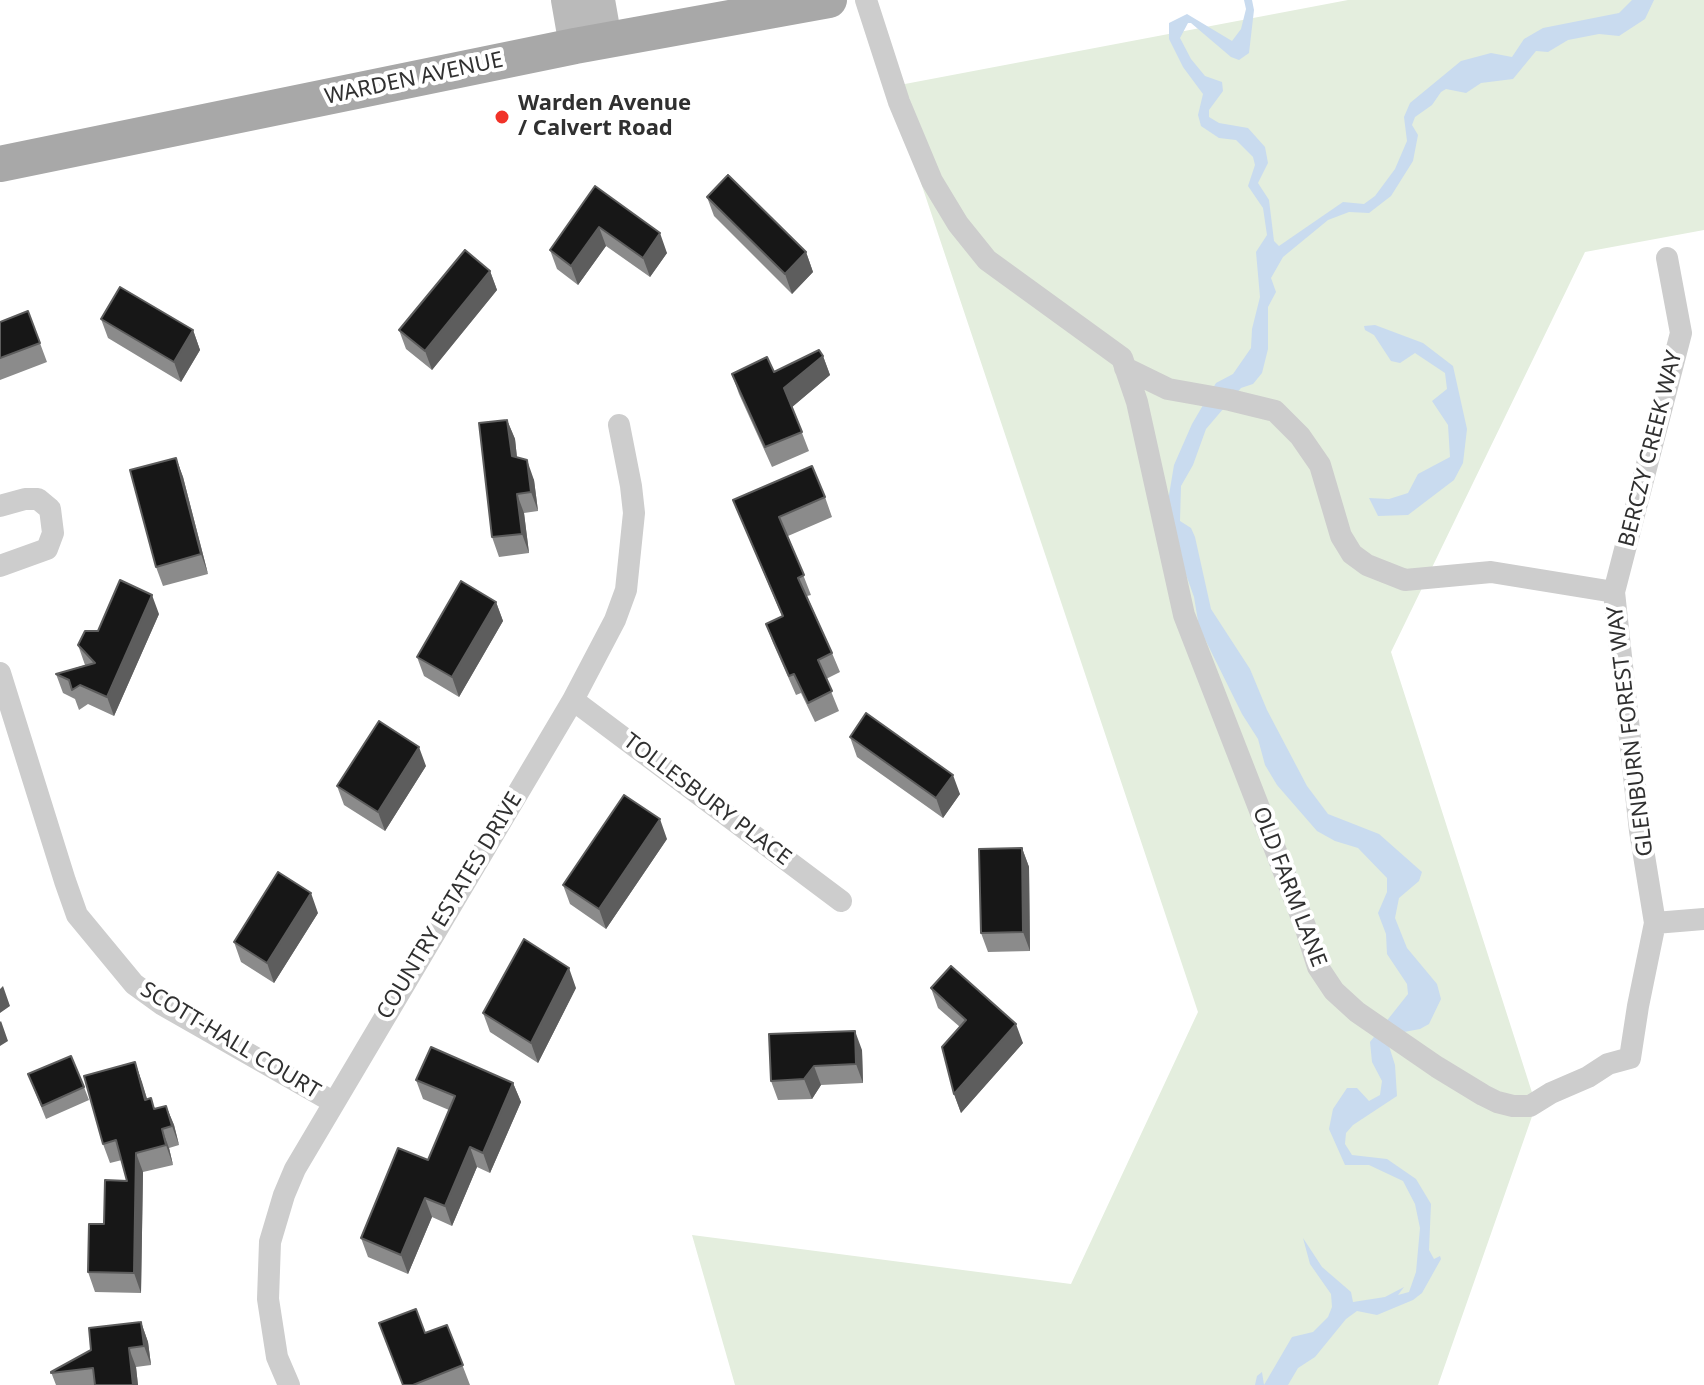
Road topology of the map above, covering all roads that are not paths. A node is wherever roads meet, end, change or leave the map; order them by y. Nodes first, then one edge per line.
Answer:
1 (567, 0) edge
2 (599, 0) edge
3 (829, 0) edge
4 (866, 0) edge
5 (591, 43) junction
6 (0, 164) edge
7 (1667, 258) dead end
8 (1125, 368) junction
9 (619, 425) dead end
10 (0, 506) edge
11 (0, 566) edge
12 (1614, 592) junction
13 (0, 673) edge
14 (573, 700) junction
15 (841, 901) dead end
16 (1704, 919) edge
17 (1655, 923) junction
18 (333, 1102) junction
19 (289, 1385) edge

1 - 5 street
2 - 5 street
3 - 5 main road, WARDEN AVENUE
4 - 8 street, GLENBURN FOREST WAY
5 - 6 main road, WARDEN AVENUE
7 - 12 street, BERCZY CREEK WAY
8 - 12 street, GLENBURN FOREST WAY
8 - 17 street, OLD FARM LANE
9 - 14 street, COUNTRY ESTATES DRIVE
10 - 11 street
12 - 17 street, GLENBURN FOREST WAY
13 - 18 street, SCOTT-HALL COURT
14 - 15 street, TOLLESBURY PLACE
14 - 18 street, COUNTRY ESTATES DRIVE
16 - 17 street
18 - 19 street, COUNTRY ESTATES DRIVE

